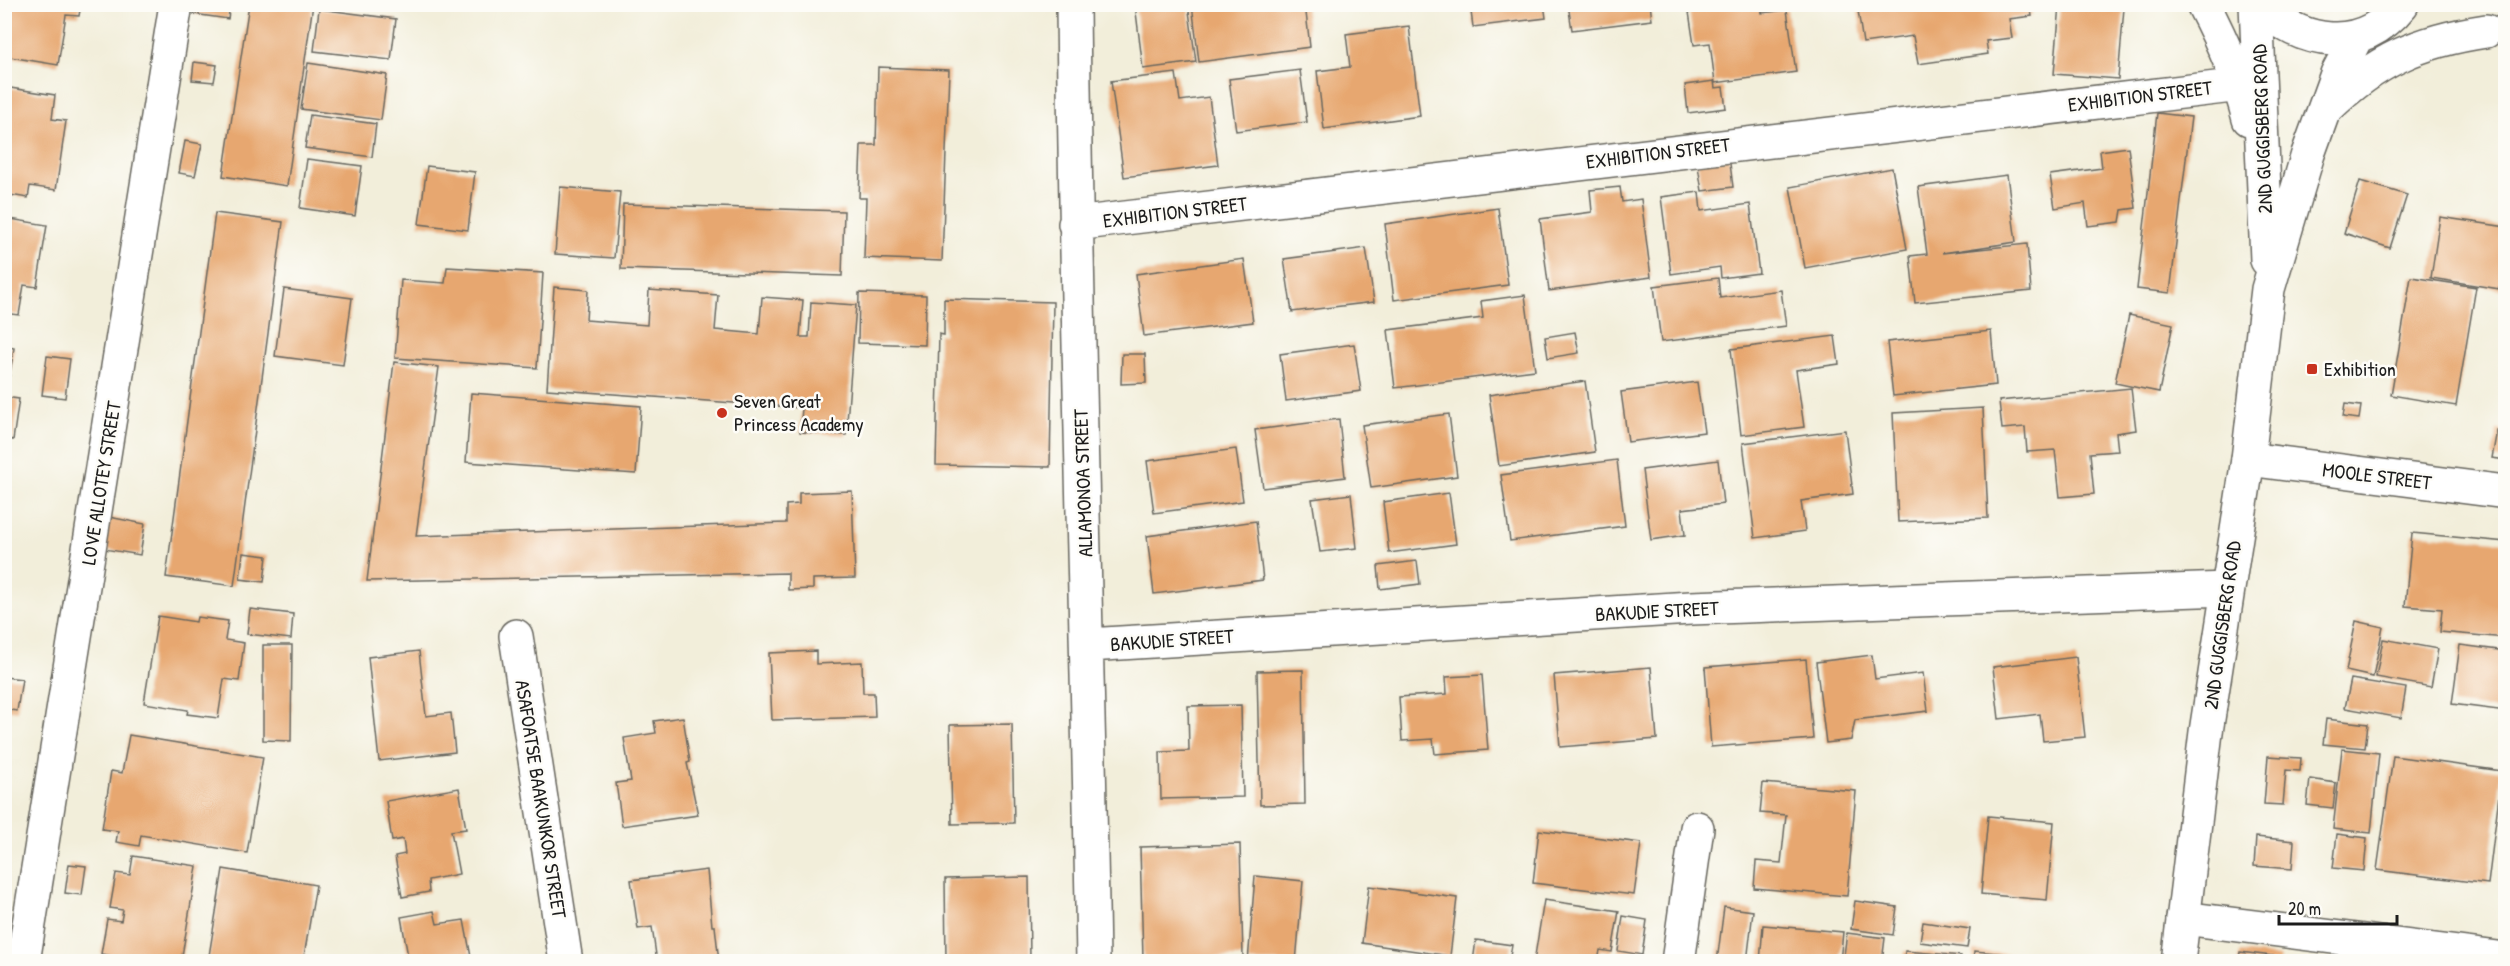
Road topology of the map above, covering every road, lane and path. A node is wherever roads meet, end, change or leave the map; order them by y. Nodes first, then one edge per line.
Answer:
1 (176, 4) edge
2 (1073, 4) edge
3 (2203, 4) edge
4 (2257, 4) edge
5 (2398, 10) edge
6 (2496, 33) edge
7 (2357, 36) junction
8 (2241, 85) junction
9 (2322, 114) junction
10 (2261, 169) junction
11 (1075, 224) junction
12 (2268, 289) junction
13 (2248, 459) junction
14 (2505, 492) edge
15 (2227, 589) junction
16 (516, 636) dead end
17 (1088, 645) junction
18 (1697, 828) dead end
19 (2183, 918) junction
20 (2505, 959) edge
21 (23, 962) edge
22 (566, 962) edge
23 (1093, 962) edge
24 (1678, 962) edge
25 (2178, 962) edge

1 - 21 street, LOVE ALLOTEY STREET
2 - 11 street, ALLAMONOA STREET
3 - 8 street
4 - 7 street
4 - 10 street, 2ND GUGGISBERG ROAD
5 - 6 street
5 - 7 street
6 - 9 street
7 - 9 street, 2ND GUGGISBERG ROAD
8 - 10 street
8 - 11 street, EXHIBITION STREET
9 - 12 street, 2ND GUGGISBERG ROAD
10 - 12 street, 2ND GUGGISBERG ROAD
11 - 17 street, ALLAMONOA STREET
12 - 13 street, 2ND GUGGISBERG ROAD
13 - 14 street, MOOLE STREET
13 - 15 street, 2ND GUGGISBERG ROAD
15 - 17 street, BAKUDIE STREET
15 - 19 street, 2ND GUGGISBERG ROAD
16 - 22 street, ASAFOATSE BAAKUNKOR STREET
17 - 23 street, ALLAMONOA STREET
18 - 24 street
19 - 20 street
19 - 25 street, 2ND GUGGISBERG ROAD

